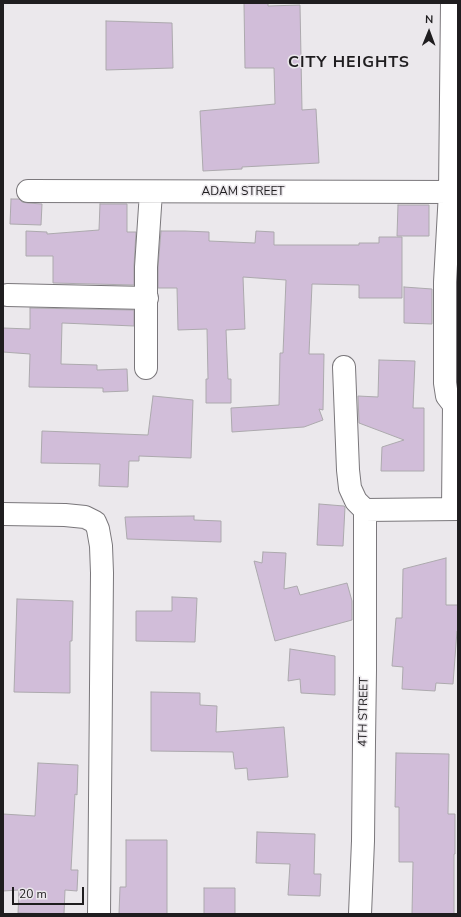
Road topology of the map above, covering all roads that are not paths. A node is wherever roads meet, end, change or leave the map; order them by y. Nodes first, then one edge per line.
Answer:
1 (452, 3) edge
2 (28, 191) dead end
3 (151, 192) junction
4 (454, 192) edge
5 (7, 296) dead end
6 (147, 298) junction
7 (344, 367) dead end
8 (146, 368) dead end
9 (456, 405) edge
10 (456, 509) edge
11 (365, 510) junction
12 (3, 514) edge
13 (98, 914) edge
14 (360, 914) edge

1 - 4 street
2 - 3 street, ADAM STREET
3 - 4 street, ADAM STREET
3 - 6 street
4 - 9 street
5 - 6 street
6 - 8 street
7 - 11 street
9 - 10 street
10 - 11 street
11 - 14 street, 4TH STREET
12 - 13 street

